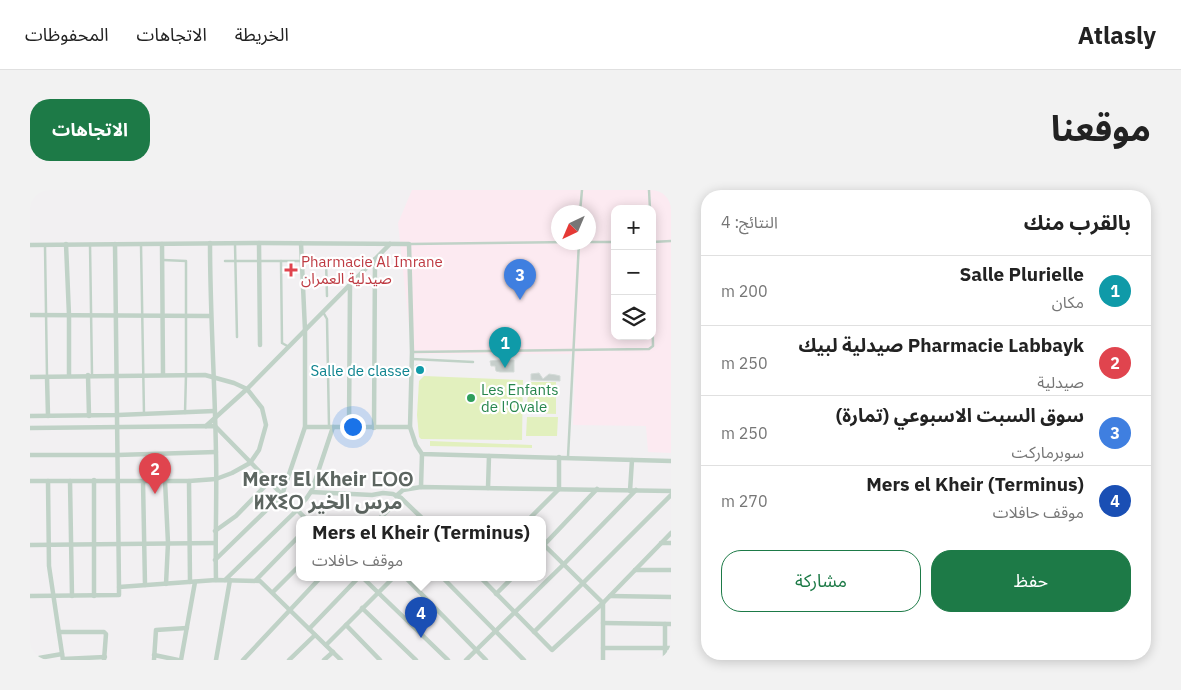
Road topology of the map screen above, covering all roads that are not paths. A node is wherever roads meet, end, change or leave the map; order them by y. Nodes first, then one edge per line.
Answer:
1 (582, 190) edge
2 (649, 190) edge
3 (581, 205) edge
4 (650, 205) edge
5 (671, 241) edge
6 (551, 242) edge
7 (596, 242) edge
8 (611, 242) edge
9 (656, 242) edge
10 (210, 243) junction
11 (235, 243) junction
12 (259, 243) junction
13 (301, 243) junction
14 (45, 244) junction
15 (66, 244) junction
16 (90, 244) junction
17 (114, 244) junction
18 (141, 244) junction
19 (162, 244) junction
20 (390, 244) junction
21 (409, 244) junction
22 (30, 245) edge
23 (579, 250) edge
24 (375, 259) junction
25 (163, 260) junction
26 (259, 260) junction
27 (281, 260) junction
28 (301, 260) junction
29 (236, 261) junction
30 (326, 261) junction
31 (333, 261) dead end
32 (225, 262) dead end
33 (350, 285) junction
34 (327, 296) dead end
35 (323, 312) junction
36 (30, 314) edge
37 (46, 314) junction
38 (69, 315) junction
39 (92, 315) junction
40 (115, 315) junction
41 (142, 315) junction
42 (162, 315) junction
43 (186, 316) junction
44 (210, 316) junction
45 (305, 330) junction
46 (237, 337) dead end
47 (653, 340) edge
48 (260, 345) dead end
49 (289, 347) junction
50 (574, 350) junction
51 (412, 352) junction
52 (412, 359) junction
53 (473, 362) dead end
54 (163, 374) junction
55 (90, 375) junction
56 (117, 375) junction
57 (143, 375) junction
58 (186, 375) junction
59 (69, 376) junction
60 (30, 377) edge
61 (47, 377) junction
62 (213, 378) junction
63 (247, 389) junction
64 (214, 411) junction
65 (185, 412) junction
66 (144, 414) junction
67 (118, 415) junction
68 (30, 416) edge
69 (48, 416) junction
70 (89, 416) junction
71 (214, 420) junction
72 (118, 426) junction
73 (206, 426) junction
74 (215, 426) junction
75 (305, 427) junction
76 (331, 427) junction
77 (410, 427) junction
78 (30, 428) edge
79 (349, 428) junction
80 (374, 428) junction
81 (216, 452) junction
82 (422, 454) junction
83 (30, 455) edge
84 (117, 455) junction
85 (489, 456) junction
86 (559, 457) junction
87 (568, 457) junction
88 (632, 460) junction
89 (671, 461) edge
90 (250, 463) junction
91 (216, 479) junction
92 (94, 480) junction
93 (118, 480) junction
94 (143, 480) junction
95 (48, 481) junction
96 (70, 481) junction
97 (165, 481) junction
98 (189, 481) junction
99 (30, 482) edge
100 (269, 482) junction
101 (421, 487) junction
102 (488, 488) junction
103 (560, 488) junction
104 (598, 489) junction
105 (632, 491) junction
106 (671, 491) edge
107 (311, 492) junction
108 (282, 495) junction
109 (671, 495) edge
110 (399, 497) junction
111 (296, 510) junction
112 (303, 516) edge
113 (382, 516) edge
114 (418, 516) edge
115 (532, 516) edge
116 (215, 531) junction
117 (671, 533) edge
118 (296, 539) edge
119 (215, 542) junction
120 (546, 542) edge
121 (94, 543) junction
122 (145, 543) junction
123 (168, 543) junction
124 (190, 543) junction
125 (661, 543) junction
126 (671, 543) edge
127 (49, 544) junction
128 (72, 544) junction
129 (119, 544) junction
130 (30, 545) edge
131 (546, 548) edge
132 (216, 560) junction
133 (563, 565) junction
134 (296, 569) edge
135 (635, 570) junction
136 (671, 570) edge
137 (216, 580) junction
138 (227, 580) junction
139 (256, 580) junction
140 (317, 581) edge
141 (357, 581) edge
142 (365, 581) edge
143 (390, 581) edge
144 (410, 581) edge
145 (446, 581) edge
146 (484, 581) edge
147 (509, 581) edge
148 (193, 582) junction
149 (583, 583) junction
150 (166, 584) junction
151 (145, 585) junction
152 (119, 587) junction
153 (273, 592) junction
154 (378, 593) junction
155 (496, 594) junction
156 (30, 596) edge
157 (54, 596) junction
158 (72, 596) junction
159 (94, 596) junction
160 (610, 596) junction
161 (671, 597) edge
162 (603, 603) junction
163 (362, 608) junction
164 (290, 610) junction
165 (515, 612) junction
166 (603, 623) junction
167 (668, 624) edge
168 (346, 625) junction
169 (187, 628) junction
170 (309, 629) junction
171 (495, 631) junction
172 (60, 632) junction
173 (534, 632) junction
174 (315, 635) junction
175 (326, 645) junction
176 (603, 648) junction
177 (668, 648) edge
178 (476, 650) junction
179 (333, 652) junction
180 (63, 658) edge
181 (104, 658) edge
182 (154, 658) edge
183 (217, 659) edge
184 (38, 660) edge
185 (179, 660) edge
186 (243, 660) edge
187 (289, 660) edge
188 (324, 660) edge
189 (341, 660) edge
190 (380, 660) edge
191 (416, 660) edge
192 (448, 660) edge
193 (466, 660) edge
194 (486, 660) edge
195 (524, 660) edge
196 (603, 660) edge
197 (665, 660) edge

1 - 3 lane
2 - 4 lane
5 - 9 lane
6 - 21 lane
7 - 8 lane
10 - 11 street
10 - 19 street
10 - 44 street
11 - 12 street
11 - 29 lane
12 - 13 street
12 - 26 street
13 - 20 street
13 - 28 street
14 - 15 street
14 - 22 street
14 - 37 lane
15 - 16 street
15 - 38 street
16 - 17 street
16 - 39 lane
17 - 18 street
17 - 40 street
18 - 19 street
18 - 41 lane
19 - 25 street
20 - 21 street
20 - 24 street
21 - 51 street
23 - 50 lane
24 - 33 street
24 - 80 street
25 - 42 street
25 - 43 lane
26 - 27 lane
26 - 29 lane
26 - 48 street
27 - 28 lane
27 - 49 lane
28 - 30 lane
28 - 45 street
29 - 32 lane
29 - 46 lane
30 - 31 lane
30 - 34 lane
33 - 35 street
33 - 79 street
35 - 45 street
35 - 76 lane
36 - 37 street
37 - 38 street
37 - 61 lane
38 - 39 street
38 - 59 street
39 - 40 street
39 - 55 lane
40 - 41 street
40 - 56 street
41 - 42 street
41 - 57 lane
42 - 43 street
42 - 54 street
43 - 44 street
43 - 58 lane
44 - 62 street
45 - 49 street
45 - 75 street
47 - 50 lane
49 - 63 street
50 - 51 lane
50 - 87 lane
51 - 52 street
52 - 53 lane
52 - 77 street
54 - 57 street
54 - 58 street
55 - 56 street
55 - 59 street
55 - 70 street
56 - 57 street
56 - 67 street
57 - 66 lane
58 - 62 street
58 - 65 lane
59 - 61 street
60 - 61 street
61 - 69 street
62 - 63 street
62 - 64 street
63 - 71 street
63 - 90 street
64 - 65 street
64 - 71 street
65 - 66 street
66 - 67 street
67 - 70 street
67 - 72 street
68 - 69 street
69 - 70 street
71 - 73 street
71 - 74 street
72 - 73 street
72 - 78 street
72 - 84 street
73 - 74 street
74 - 81 street
74 - 90 street
75 - 76 street
75 - 108 street
76 - 79 street
76 - 107 street
77 - 80 street
77 - 82 street
79 - 80 street
81 - 84 street
81 - 91 street
82 - 85 street
82 - 101 street
83 - 84 street
84 - 93 street
85 - 86 street
85 - 102 street
86 - 87 street
86 - 103 street
87 - 88 street
88 - 89 street
88 - 105 street
90 - 91 street
90 - 100 street
91 - 98 street
91 - 116 street
92 - 93 street
92 - 96 street
92 - 121 street
93 - 94 street
93 - 129 street
94 - 97 street
94 - 122 street
95 - 96 street
95 - 99 street
95 - 127 street
96 - 128 street
97 - 98 street
97 - 123 street
98 - 124 street
100 - 108 street
100 - 116 street
101 - 102 street
101 - 110 street
102 - 103 street
103 - 104 street
103 - 115 street
104 - 105 street
104 - 120 street
105 - 106 street
105 - 133 street
107 - 110 street
107 - 111 street
108 - 111 street
108 - 132 street
109 - 149 street
110 - 113 street
110 - 114 street
111 - 112 street
111 - 138 street
116 - 119 street
117 - 125 street
118 - 139 street
119 - 124 street
119 - 132 street
121 - 128 street
121 - 129 street
121 - 159 street
122 - 123 street
122 - 129 street
122 - 151 street
123 - 124 street
123 - 150 street
124 - 148 street
125 - 126 street
125 - 135 street
127 - 128 street
127 - 130 street
127 - 157 street
128 - 158 street
129 - 152 street
131 - 133 street
132 - 137 street
133 - 149 street
133 - 165 street
134 - 153 street
135 - 136 street
135 - 160 street
137 - 138 street
137 - 148 street
138 - 139 street
138 - 183 street
139 - 153 street
140 - 164 street
141 - 170 street
142 - 154 street
143 - 154 street
144 - 178 street
145 - 171 street
146 - 155 street
147 - 155 street
148 - 150 street
148 - 169 street
149 - 162 street
149 - 173 street
150 - 151 street
151 - 152 street
152 - 159 street
153 - 164 street
154 - 163 street
154 - 192 street
155 - 165 street
156 - 157 street
157 - 158 street
157 - 172 street
158 - 159 street
160 - 161 street
160 - 162 street
162 - 166 street
162 - 173 street
163 - 168 street
163 - 191 street
164 - 170 street
164 - 186 street
165 - 171 street
165 - 173 street
166 - 167 street
166 - 176 street
167 - 177 street
168 - 175 street
168 - 190 street
169 - 182 street
169 - 185 street
170 - 174 street
171 - 178 street
171 - 195 street
172 - 180 street
172 - 181 street
174 - 175 street
174 - 187 street
175 - 179 street
176 - 177 street
176 - 196 street
177 - 197 street
178 - 193 street
178 - 194 street
179 - 188 street
179 - 189 street
180 - 181 street
180 - 184 street
182 - 185 street

